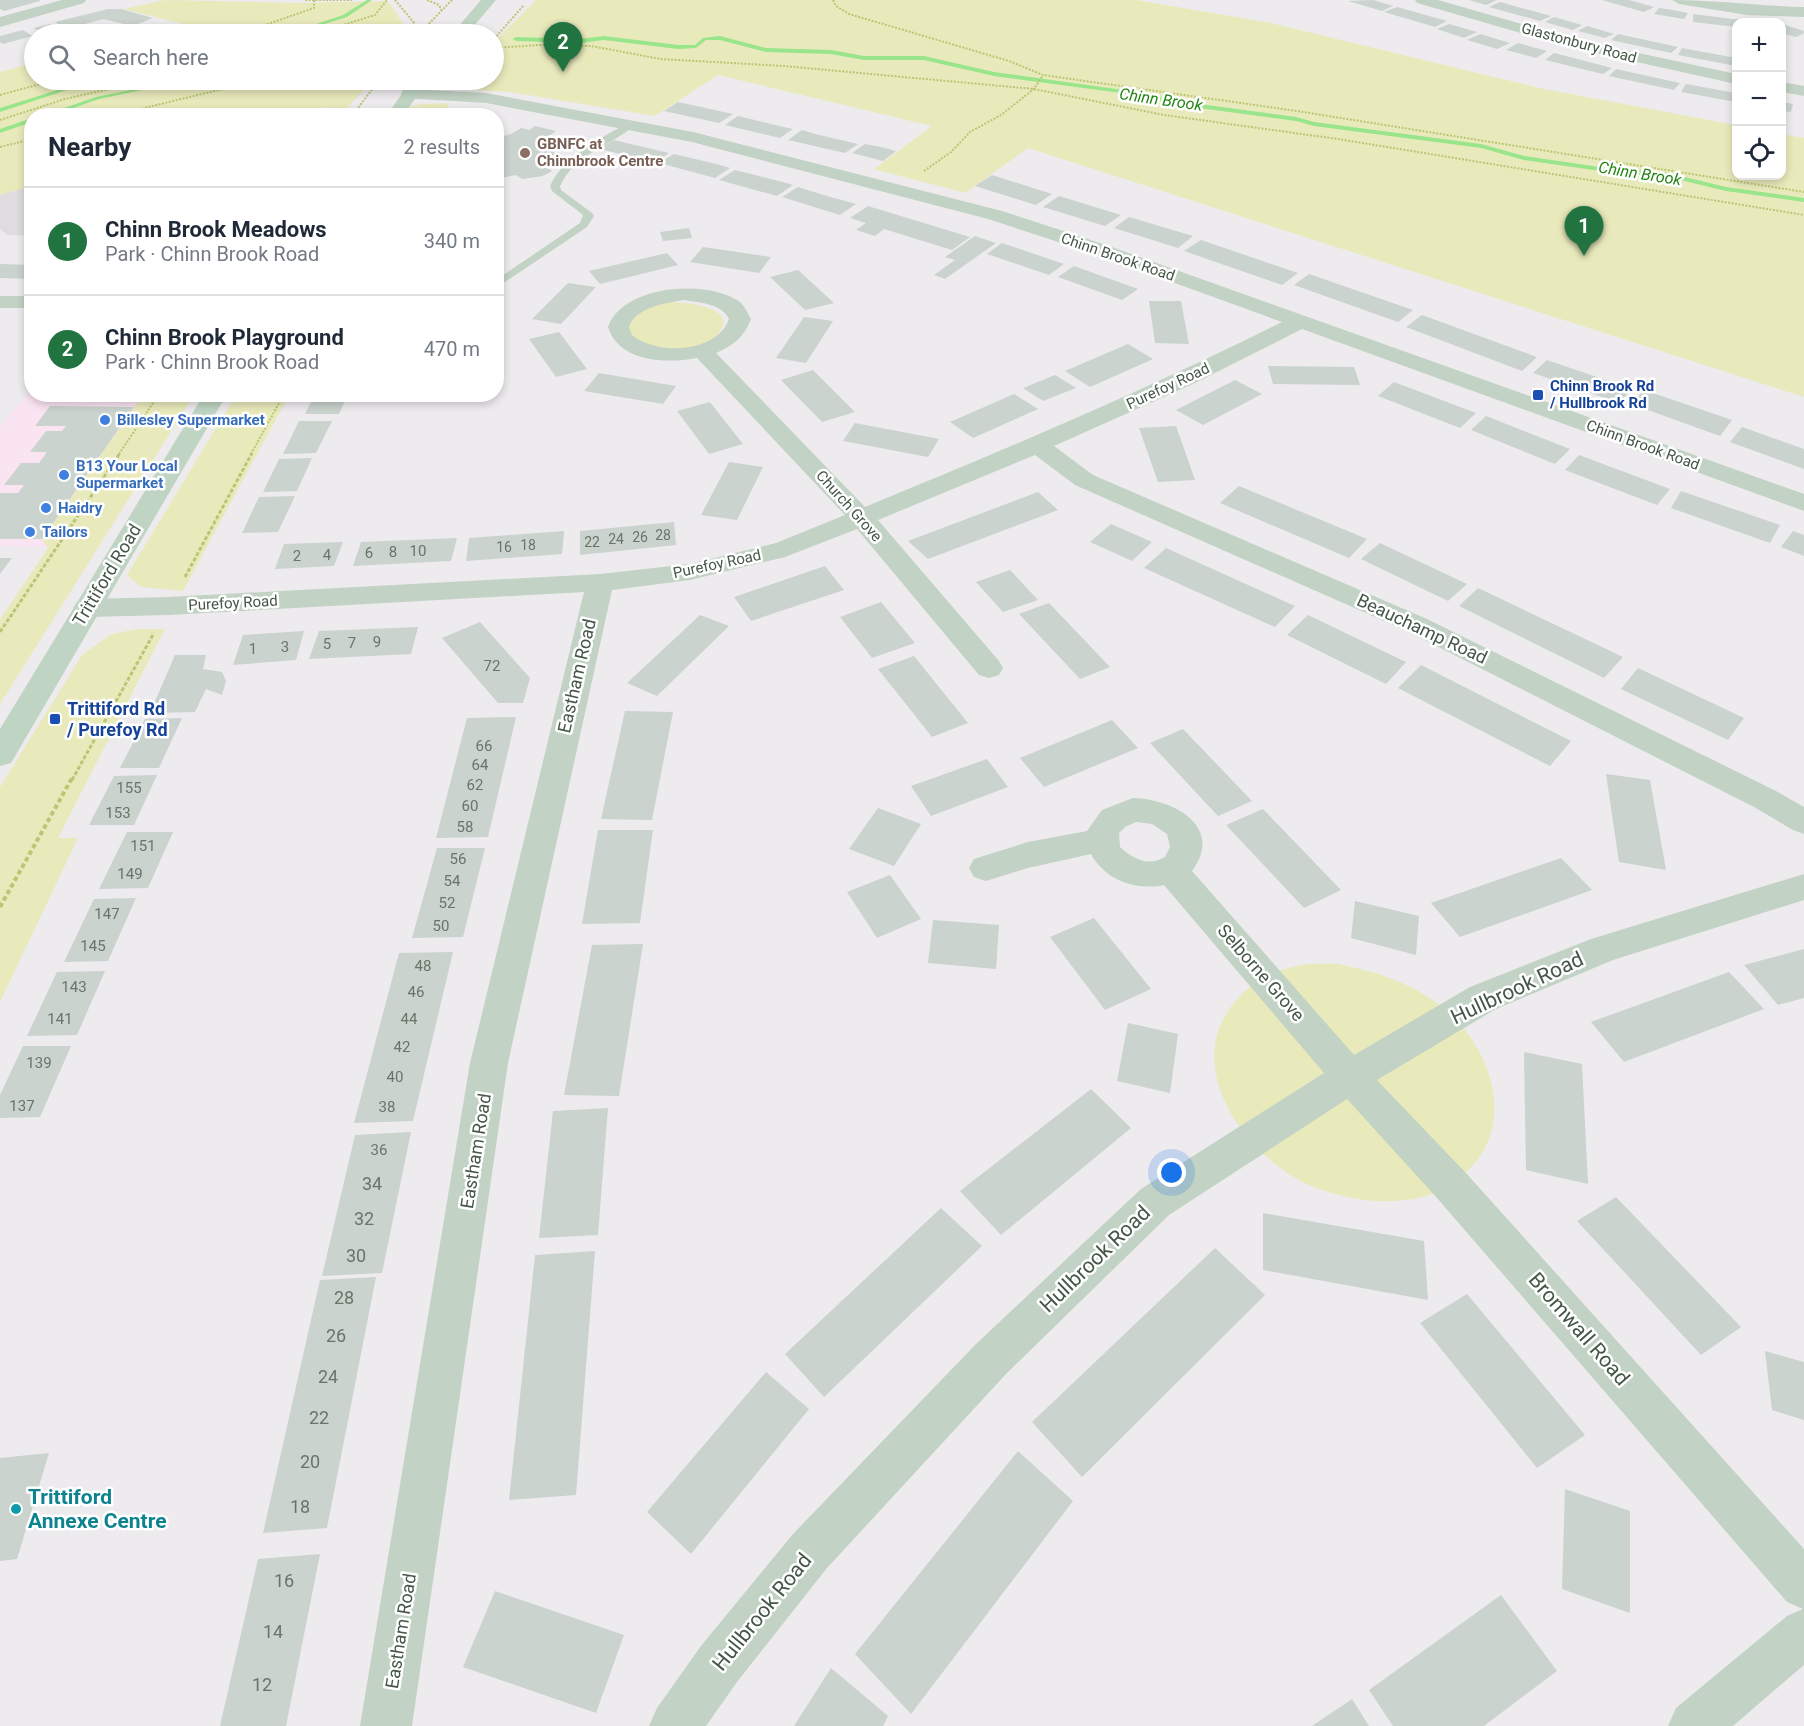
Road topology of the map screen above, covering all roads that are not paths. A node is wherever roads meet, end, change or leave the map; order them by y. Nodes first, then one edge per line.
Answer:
1 (78, 0) edge
2 (489, 0) edge
3 (1422, 0) edge
4 (1679, 0) edge
5 (1804, 12) edge
6 (0, 21) edge
7 (468, 24) edge
8 (1732, 78) edge
9 (1786, 88) edge
10 (413, 90) edge
11 (434, 90) edge
12 (1804, 91) edge
13 (400, 108) edge
14 (632, 124) junction
15 (504, 280) edge
16 (0, 302) edge
17 (24, 302) edge
18 (1300, 322) junction
19 (702, 351) junction
20 (211, 402) edge
21 (1037, 445) junction
22 (1804, 502) edge
23 (861, 517) junction
24 (600, 583) junction
25 (87, 608) junction
26 (989, 668) dead end
27 (0, 755) edge
28 (1804, 822) edge
29 (1101, 840) junction
30 (986, 868) dead end
31 (1171, 870) junction
32 (1804, 887) edge
33 (1350, 1077) junction
34 (1804, 1585) edge
35 (1804, 1633) edge
36 (386, 1726) edge
37 (675, 1726) edge
38 (1694, 1726) edge

1 - 6 street
2 - 7 street
3 - 8 street, Glastonbury Road
4 - 5 street
9 - 12 street
10 - 13 street
11 - 14 street, Chinn Brook Road
14 - 15 lane
14 - 18 street, Chinn Brook Road
16 - 17 street
18 - 21 street, Purefoy Road
18 - 22 street, Chinn Brook Road
19 - 19 street
19 - 23 street, Church Grove
20 - 25 street, Trittiford Road
21 - 23 street, Purefoy Road
21 - 28 street, Beauchamp Road
23 - 24 street, Purefoy Road
23 - 26 street, Church Grove
24 - 25 street, Purefoy Road
24 - 36 street, Eastham Road
25 - 27 street, Trittiford Road
29 - 30 street
29 - 31 street
29 - 31 street
31 - 33 street, Selborne Grove
32 - 33 street, Hullbrook Road
33 - 34 street, Bromwall Road
33 - 37 street, Hullbrook Road
35 - 38 street

